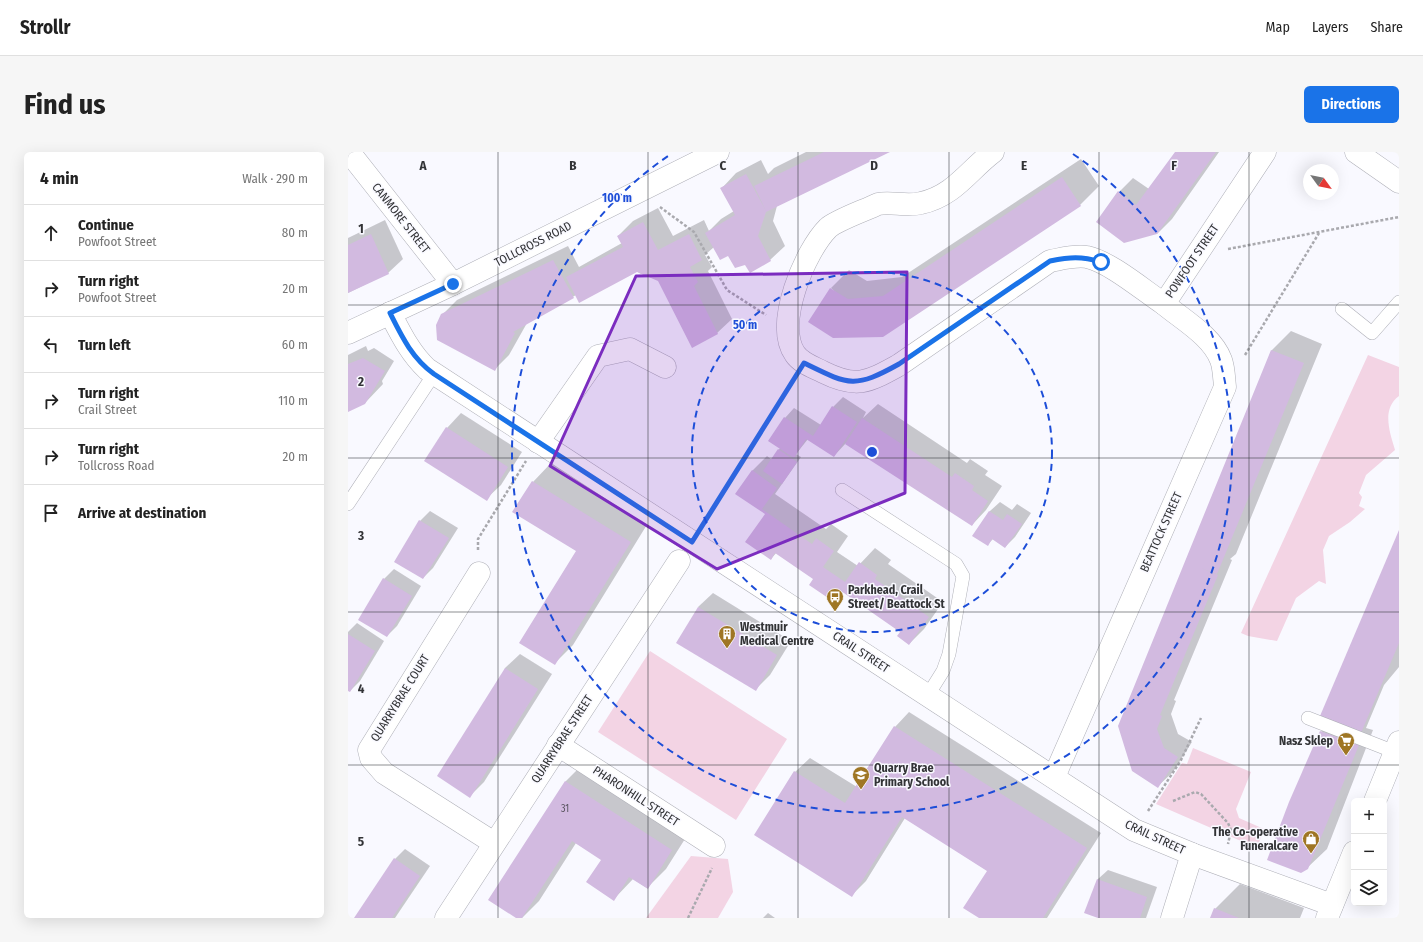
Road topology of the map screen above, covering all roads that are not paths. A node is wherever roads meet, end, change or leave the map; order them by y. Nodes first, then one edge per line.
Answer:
1 (349, 152) edge
2 (718, 152) edge
3 (993, 152) edge
4 (1265, 152) edge
5 (1356, 152) edge
6 (1399, 182) edge
7 (453, 284) junction
8 (1399, 302) edge
9 (1164, 304) junction
10 (1342, 309) dead end
11 (390, 313) junction
12 (348, 333) edge
13 (665, 367) dead end
14 (434, 374) junction
15 (538, 442) junction
16 (842, 490) dead end
17 (348, 504) edge
18 (679, 561) dead end
19 (479, 573) road end
20 (928, 695) junction
21 (1308, 718) dead end
22 (558, 745) junction
23 (1397, 747) edge
24 (1054, 776) junction
25 (1376, 798) edge
26 (494, 843) junction
27 (714, 846) road end
28 (1192, 854) junction
29 (1351, 860) edge
30 (1330, 912) edge
31 (446, 918) edge
32 (1172, 918) edge

1 - 7 street, CANMORE STREET
2 - 7 street, TOLLCROSS ROAD
3 - 9 street, POWFOOT STREET
4 - 9 street, POWFOOT STREET
5 - 6 street
7 - 11 street, TOLLCROSS ROAD
8 - 10 lane
9 - 24 street, BEATTOCK STREET
11 - 12 street, TOLLCROSS ROAD
11 - 14 street, CRAIL STREET
13 - 15 street
14 - 15 street, CRAIL STREET
14 - 17 lane
15 - 20 street, CRAIL STREET
16 - 20 lane
18 - 22 street, QUARRYBRAE STREET
19 - 26 street, QUARRYBRAE COURT
20 - 24 street, CRAIL STREET
21 - 23 lane
22 - 26 street, QUARRYBRAE STREET
22 - 27 street, PHARONHILL STREET
23 - 25 street
24 - 28 street, CRAIL STREET
26 - 31 street, QUARRYBRAE STREET
28 - 30 street, CRAIL STREET
28 - 32 street
29 - 30 street

